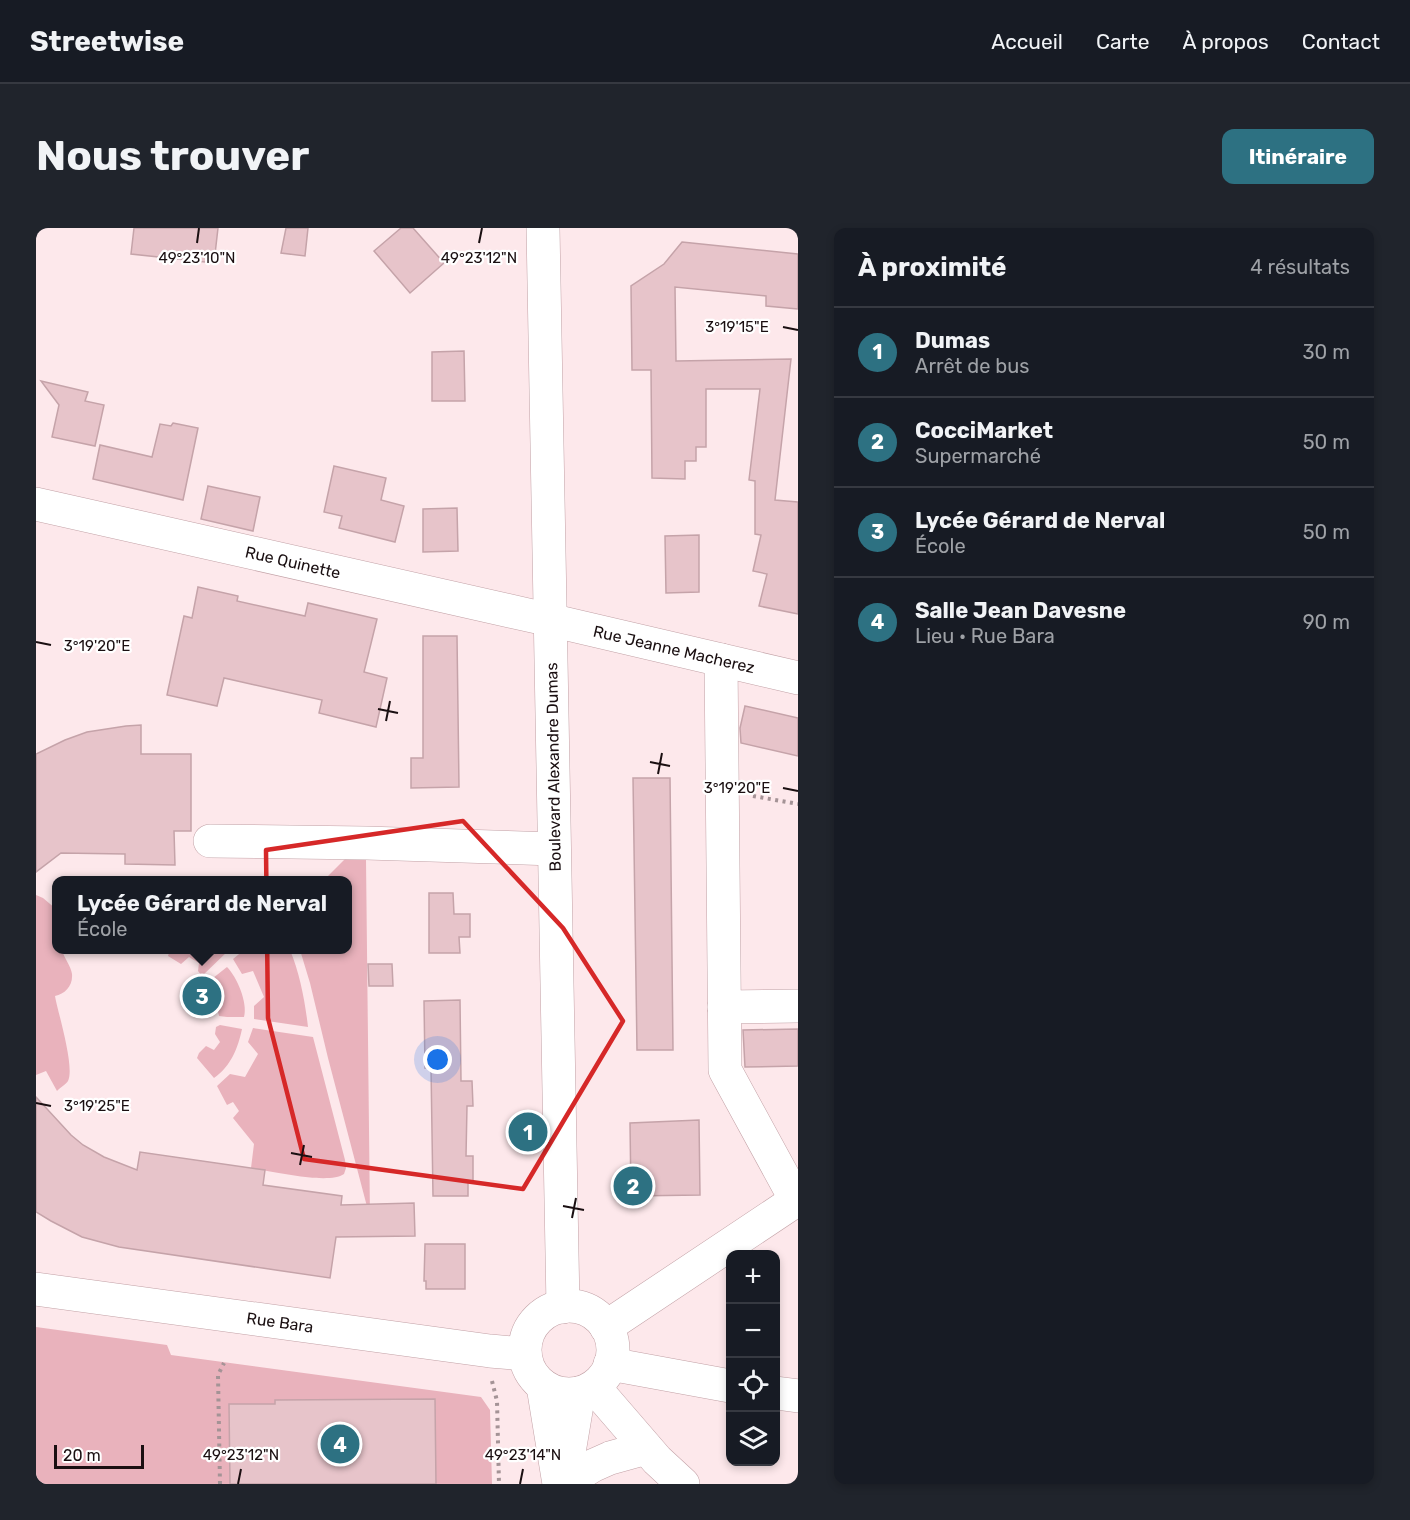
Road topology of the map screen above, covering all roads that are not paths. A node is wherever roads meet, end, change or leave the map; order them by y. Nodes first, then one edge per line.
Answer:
1 (543, 228) edge
2 (36, 504) edge
3 (550, 620) junction
4 (721, 660) junction
5 (798, 678) edge
6 (210, 842) dead end
7 (554, 849) junction
8 (798, 1006) edge
9 (724, 1007) junction
10 (797, 1200) edge
11 (36, 1289) edge
12 (562, 1307) junction
13 (606, 1327) junction
14 (525, 1354) junction
15 (594, 1381) junction
16 (543, 1386) junction
17 (726, 1386) edge
18 (780, 1394) edge
19 (798, 1396) edge
20 (646, 1448) junction
21 (559, 1484) edge
22 (564, 1484) edge
23 (682, 1484) edge

1 - 3 street, Boulevard Alexandre Dumas
2 - 3 street, Rue Quinette
3 - 4 street, Rue Jeanne Macherez
3 - 7 street, Boulevard Alexandre Dumas
4 - 5 street, Rue Jeanne Macherez
4 - 9 street
6 - 7 street
7 - 12 street, Boulevard Alexandre Dumas
8 - 9 street
9 - 10 street
10 - 13 street
11 - 14 street, Rue Bara
12 - 13 street
12 - 14 street
13 - 15 street
14 - 16 street
15 - 16 street
15 - 17 street
15 - 20 street
15 - 22 street
16 - 21 street
18 - 19 street
20 - 22 street
20 - 23 street

